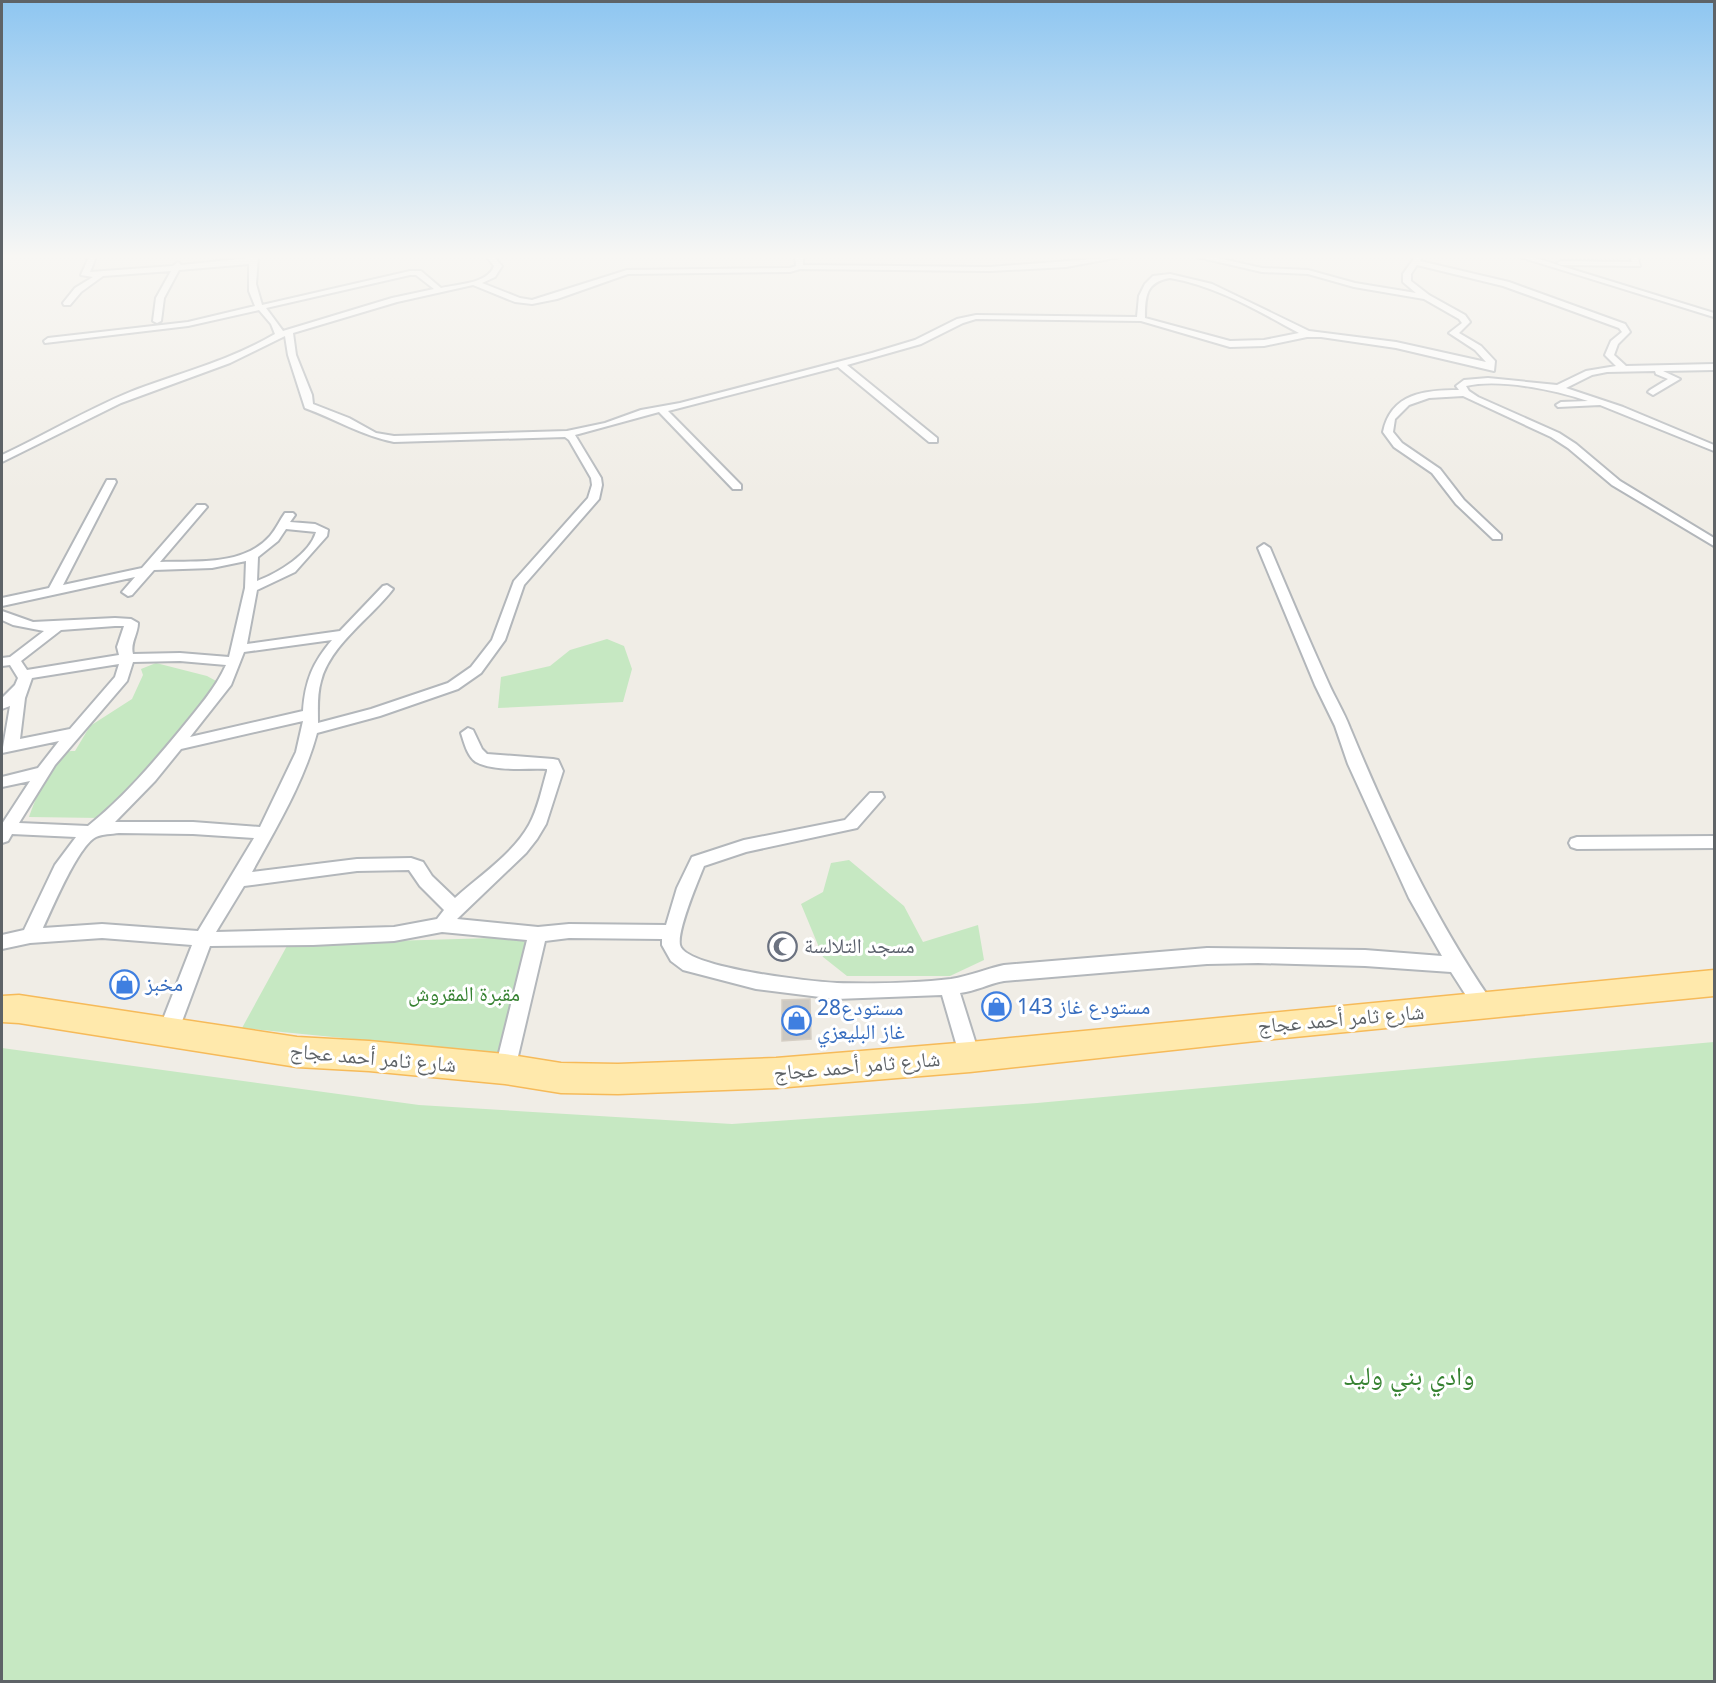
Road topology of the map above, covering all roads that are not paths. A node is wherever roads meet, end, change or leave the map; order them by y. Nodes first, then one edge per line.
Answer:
1 (95, 336) edge
2 (281, 336) edge
3 (285, 336) edge
4 (931, 336) edge
5 (1199, 336) edge
6 (1300, 336) edge
7 (1319, 336) edge
8 (1457, 336) edge
9 (1622, 336) edge
10 (48, 341) dead end
11 (841, 365) junction
12 (1492, 366) junction
13 (1714, 367) edge
14 (1623, 368) junction
15 (1644, 369) junction
16 (1488, 381) junction
17 (1558, 387) junction
18 (1653, 392) dead end
19 (1465, 393) junction
20 (1596, 400) junction
21 (1561, 405) dead end
22 (661, 409) junction
23 (567, 434) junction
24 (933, 440) dead end
25 (1714, 448) edge
26 (2, 459) edge
27 (111, 482) dead end
28 (737, 487) dead end
29 (201, 507) dead end
30 (1497, 537) dead end
31 (1714, 543) edge
32 (1264, 548) dead end
33 (252, 556) junction
34 (148, 569) junction
35 (251, 588) junction
36 (387, 589) dead end
37 (54, 590) junction
38 (128, 592) dead end
39 (2, 602) edge
40 (2, 615) edge
41 (57, 627) junction
42 (346, 634) junction
43 (236, 655) junction
44 (127, 658) junction
45 (8, 661) edge
46 (24, 680) junction
47 (2, 705) edge
48 (311, 714) junction
49 (310, 730) junction
50 (77, 732) junction
51 (468, 733) dead end
52 (176, 745) junction
53 (7, 747) edge
54 (44, 772) junction
55 (2, 782) edge
56 (876, 797) dead end
57 (91, 832) junction
58 (4, 833) edge
59 (265, 833) junction
60 (1714, 842) edge
61 (1577, 843) dead end
62 (239, 880) junction
63 (455, 909) junction
64 (442, 925) junction
65 (538, 934) junction
66 (672, 934) junction
67 (30, 936) junction
68 (204, 939) junction
69 (2, 942) edge
70 (1456, 965) junction
71 (1714, 983) edge
72 (949, 987) junction
73 (1483, 1005) junction
74 (2, 1009) edge
75 (168, 1032) junction
76 (970, 1057) junction
77 (506, 1069) junction

1 - 10 street
2 - 26 street
3 - 23 street
4 - 11 street
5 - 6 street
7 - 12 street
8 - 12 street
9 - 14 street
11 - 22 street
11 - 24 street
12 - 16 street
13 - 15 street
14 - 15 street
14 - 17 street
15 - 18 street
16 - 17 street
16 - 19 street
17 - 20 street
19 - 30 street
19 - 31 street
20 - 21 street
20 - 25 street
22 - 23 street
22 - 28 street
23 - 49 street
27 - 37 street
29 - 34 street
32 - 70 street
33 - 34 street
33 - 35 street
33 - 35 street
34 - 37 street
34 - 38 street
35 - 43 street
36 - 42 street
37 - 39 street
40 - 41 street
41 - 44 street
41 - 45 street
42 - 43 street
42 - 48 street
43 - 44 street
43 - 52 street
44 - 46 street
44 - 50 street
45 - 46 street
46 - 47 street
46 - 53 street
48 - 49 street
48 - 52 street
49 - 59 street
50 - 53 street
50 - 54 street
51 - 63 street
52 - 57 street
54 - 55 street
54 - 58 street
56 - 66 street
57 - 58 street
57 - 59 street
57 - 67 street
59 - 62 street
60 - 61 street
62 - 63 street
62 - 68 street
63 - 64 street
64 - 65 street
64 - 68 street
65 - 66 street
65 - 77 street
66 - 72 street
67 - 68 street
67 - 69 street
68 - 75 street
70 - 72 street
70 - 73 street
71 - 73 main road, شارع ثامر أحمد عجاج
72 - 76 street
73 - 76 main road, شارع ثامر أحمد عجاج
74 - 75 main road, شارع ثامر أحمد عجاج
75 - 77 main road, شارع ثامر أحمد عجاج
76 - 77 main road, شارع ثامر أحمد عجاج

